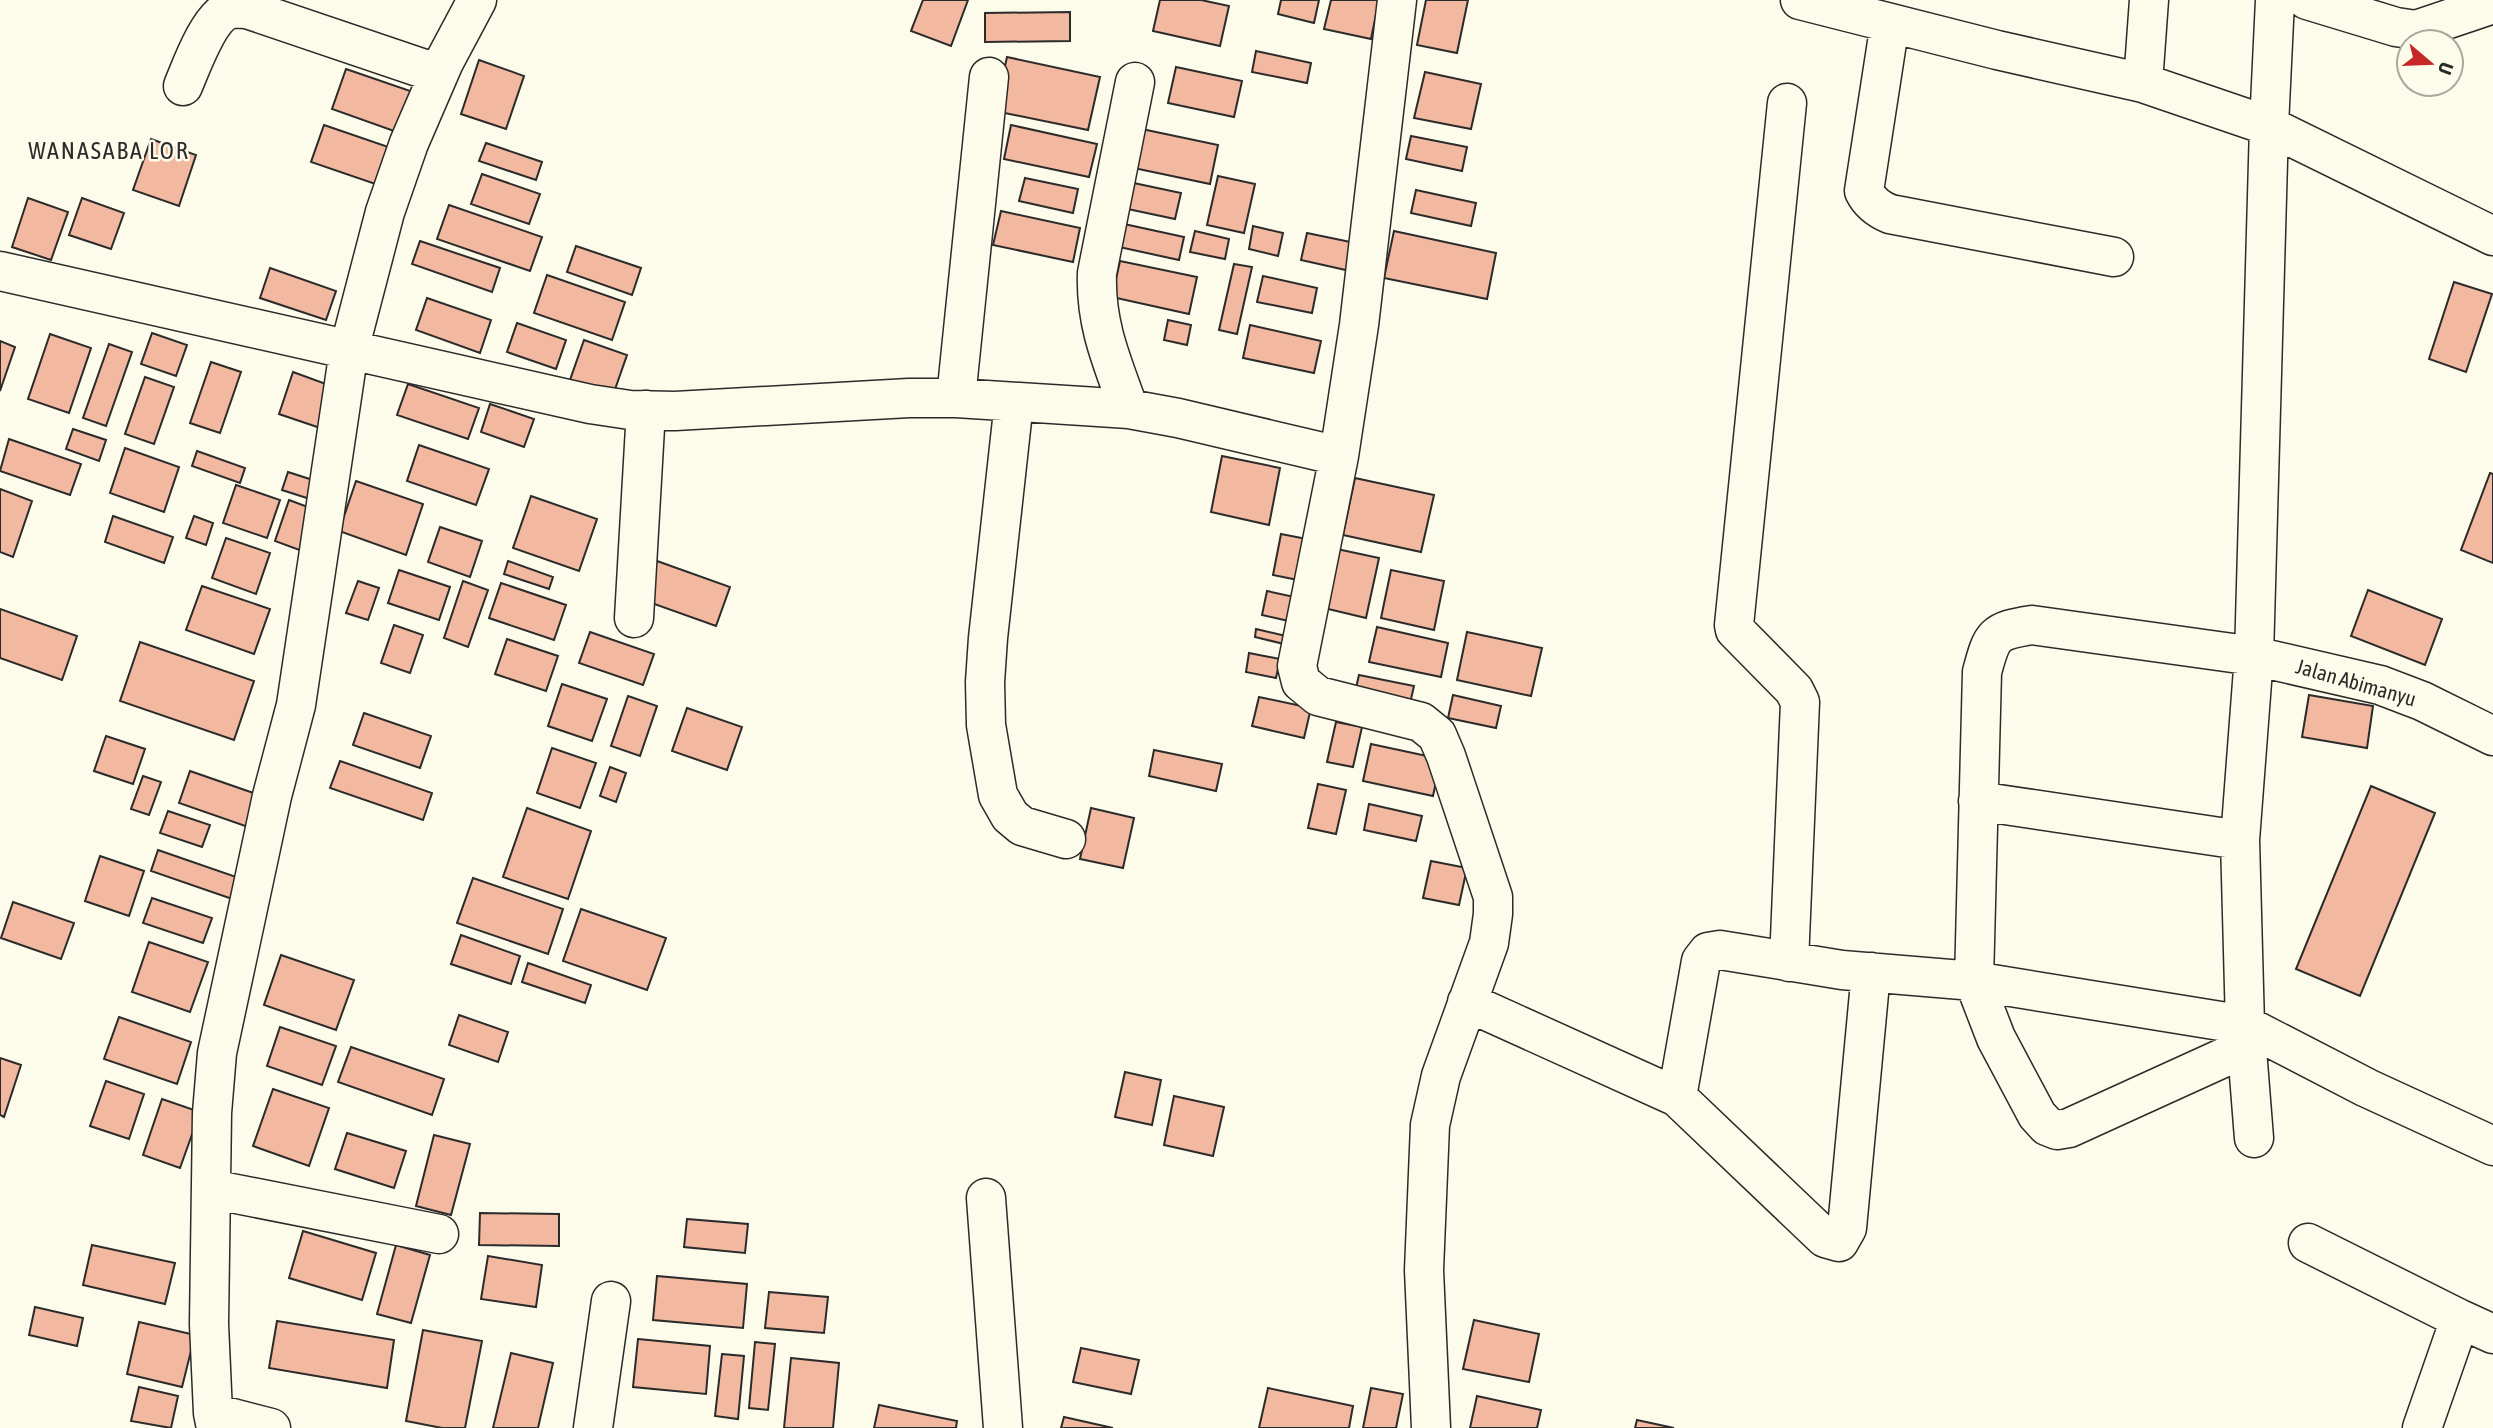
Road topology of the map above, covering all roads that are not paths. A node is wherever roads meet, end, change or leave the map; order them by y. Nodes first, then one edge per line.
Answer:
1 (477, 0) edge
2 (1397, 0) edge
3 (1800, 0) edge
4 (2149, 0) edge
5 (2276, 0) edge
6 (2308, 0) edge
7 (2493, 4) edge
8 (1891, 23) junction
9 (439, 74) junction
10 (989, 77) dead end
11 (1135, 82) dead end
12 (2143, 83) junction
13 (183, 86) dead end
14 (1787, 103) dead end
15 (2269, 126) junction
16 (2493, 236) edge
17 (2114, 257) dead end
18 (0, 271) edge
19 (349, 350) junction
20 (956, 398) junction
21 (1014, 402) junction
22 (1129, 409) junction
23 (646, 410) junction
24 (1339, 456) junction
25 (634, 618) dead end
26 (2254, 656) junction
27 (2493, 736) edge
28 (1978, 801) junction
29 (1066, 839) dead end
30 (2240, 840) junction
31 (1789, 962) junction
32 (1871, 972) junction
33 (1974, 981) junction
34 (1467, 1002) junction
35 (2246, 1036) junction
36 (1677, 1097) junction
37 (2254, 1138) dead end
38 (2493, 1146) edge
39 (211, 1189) junction
40 (986, 1198) dead end
41 (439, 1234) dead end
42 (2308, 1242) dead end
43 (611, 1301) dead end
44 (2477, 1327) edge
45 (214, 1421) edge
46 (271, 1428) edge
47 (593, 1428) edge
48 (1003, 1428) edge
49 (1431, 1428) edge
50 (2422, 1428) edge

1 - 9 street
2 - 24 street
3 - 8 street
4 - 12 street
5 - 15 street
6 - 7 street
8 - 12 street
8 - 17 street
9 - 13 street
9 - 19 street
10 - 20 street
11 - 22 street
12 - 15 street
14 - 31 street
15 - 16 street
15 - 26 street
18 - 19 street
19 - 23 street
19 - 39 street
20 - 21 street
20 - 23 street
21 - 22 street
21 - 29 street
22 - 24 street
23 - 25 street
24 - 34 street
26 - 27 street, Jalan Abimanyu
26 - 28 street, Jalan Abimanyu
26 - 30 street
28 - 30 street
28 - 33 street, Jalan Abimanyu
30 - 35 street
31 - 32 street
31 - 36 street
32 - 33 street
32 - 36 street
33 - 35 street
33 - 35 street
34 - 36 street
34 - 49 street
35 - 37 street
35 - 38 street
39 - 41 street
39 - 45 street
40 - 48 street
42 - 44 street
43 - 47 street
44 - 50 street
45 - 46 street

